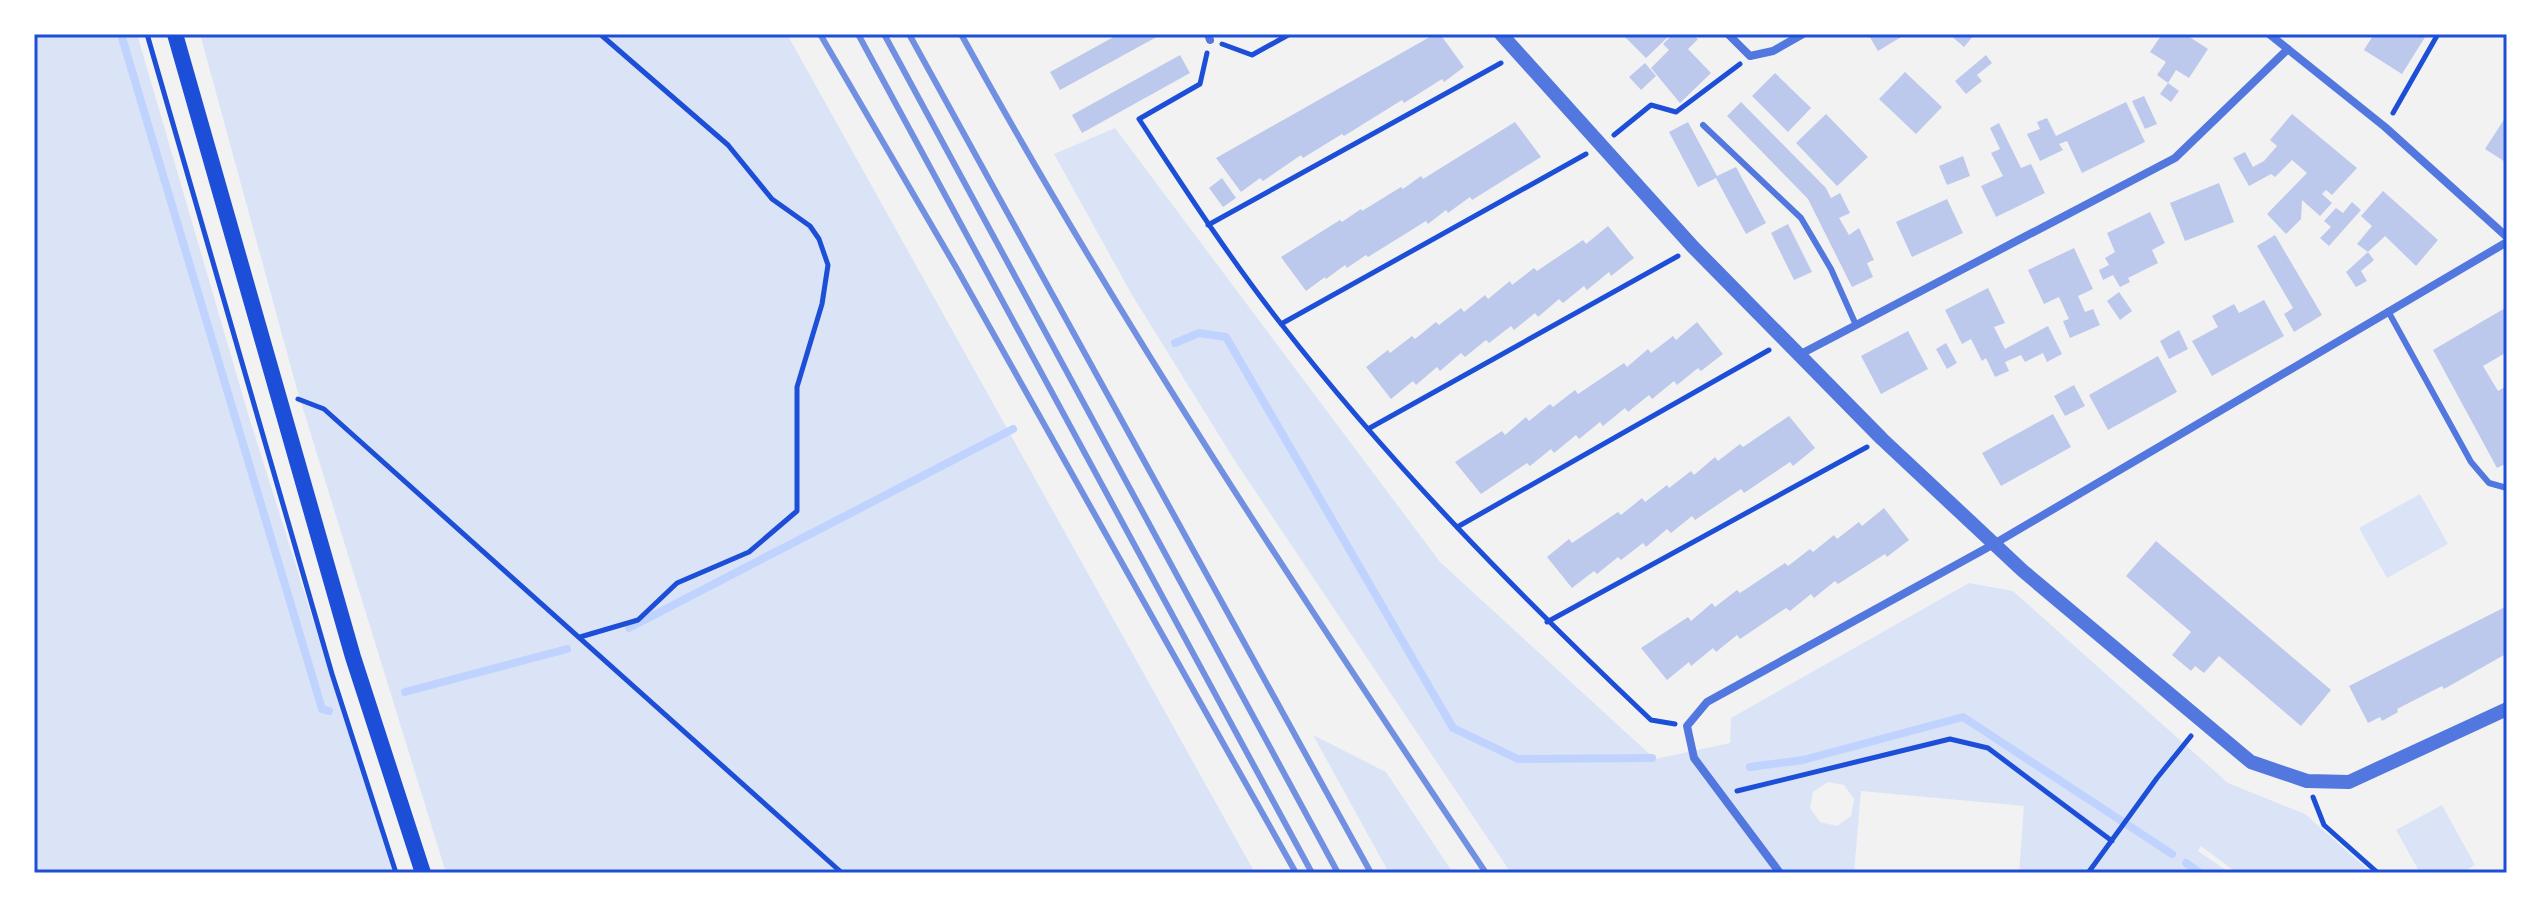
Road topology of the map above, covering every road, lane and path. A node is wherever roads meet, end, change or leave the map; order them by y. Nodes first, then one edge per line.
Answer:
1 (147, 34) edge
2 (175, 34) edge
3 (600, 34) edge
4 (1290, 34) edge
5 (1501, 34) edge
6 (1728, 34) edge
7 (1803, 34) edge
8 (2269, 34) edge
9 (2438, 34) edge
10 (1209, 37) edge
11 (2288, 49) junction
12 (1518, 54) junction
13 (1750, 56) junction
14 (1703, 125) dead end
15 (2385, 127) junction
16 (1601, 146) junction
17 (1208, 225) junction
18 (2507, 239) edge
19 (1693, 247) junction
20 (2388, 311) junction
21 (1281, 324) junction
22 (1856, 325) junction
23 (1783, 341) junction
24 (1797, 356) junction
25 (305, 401) dead end
26 (1368, 429) junction
27 (1882, 439) junction
28 (2507, 488) edge
29 (1459, 526) junction
30 (1994, 544) junction
31 (1547, 622) junction
32 (580, 637) junction
33 (2507, 709) edge
34 (2202, 724) junction
35 (1687, 726) junction
36 (2307, 781) junction
37 (1720, 795) junction
38 (2112, 841) junction
39 (396, 873) edge
40 (423, 873) edge
41 (842, 873) edge
42 (1780, 873) edge
43 (2088, 873) edge
44 (2378, 873) edge

1 - 39 path
2 - 40 main road
3 - 32 path
4 - 10 path
5 - 12 street
6 - 13 street
7 - 13 street
8 - 11 street
9 - 15 path
10 - 17 path
11 - 15 street
11 - 22 street
12 - 16 street
12 - 17 path
13 - 16 path
14 - 22 lane
15 - 18 street
16 - 19 street
16 - 21 path
17 - 21 path
18 - 20 street
19 - 23 street
19 - 26 path
20 - 28 lane
20 - 30 street
21 - 26 path
22 - 24 street
23 - 24 street
23 - 29 path
24 - 27 street
25 - 32 path
26 - 29 path
27 - 30 street
27 - 31 path
29 - 31 path
30 - 34 street
30 - 35 street
31 - 35 path
32 - 41 path
33 - 36 street
34 - 36 street
34 - 38 path
35 - 37 street
36 - 44 path
37 - 38 path
37 - 42 street
38 - 43 path

